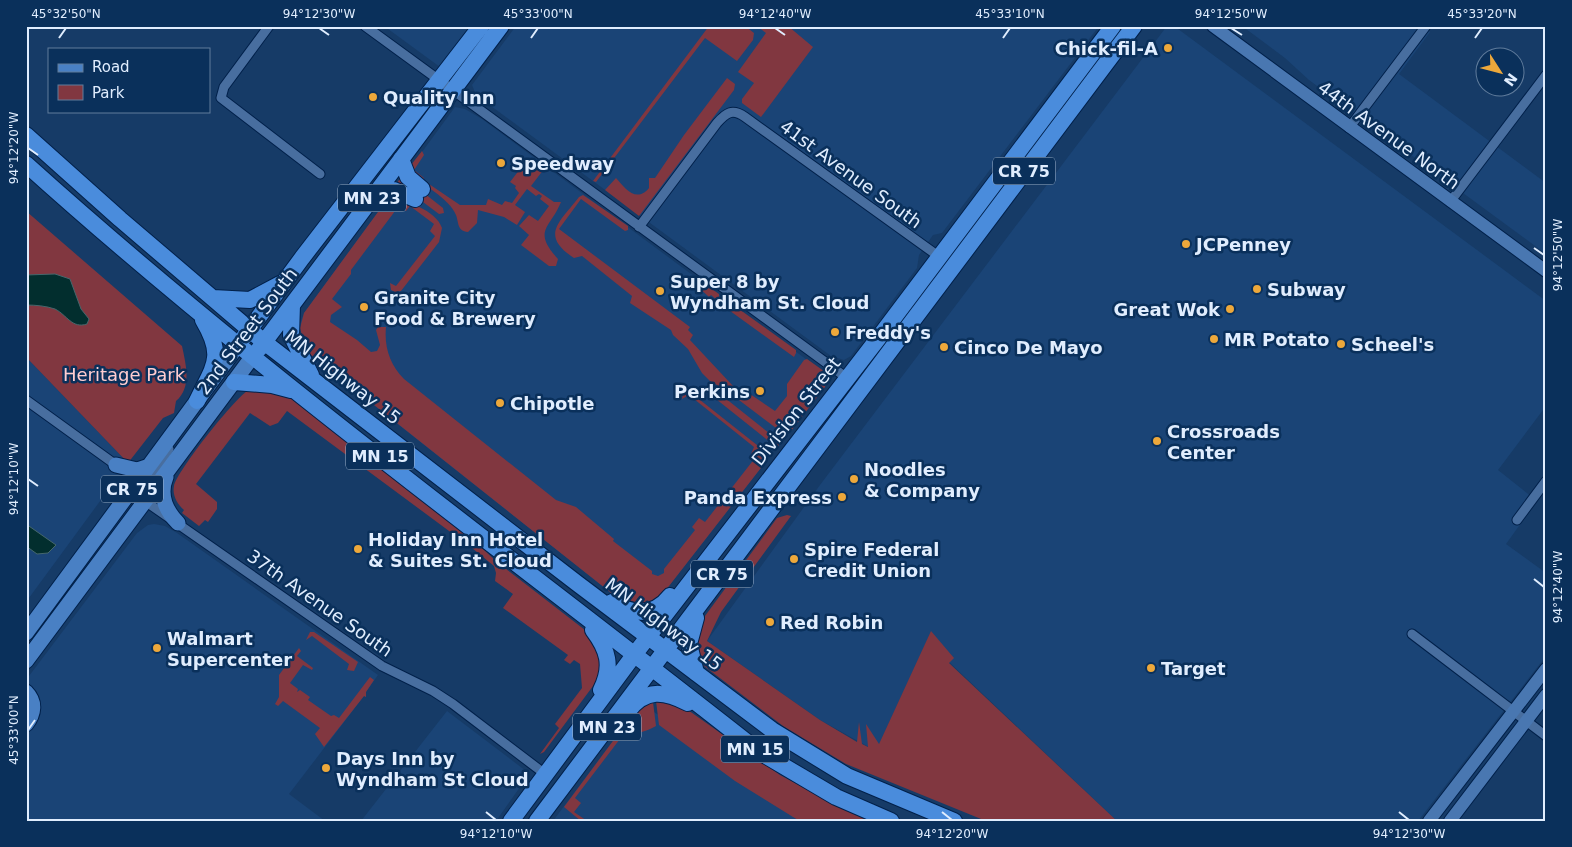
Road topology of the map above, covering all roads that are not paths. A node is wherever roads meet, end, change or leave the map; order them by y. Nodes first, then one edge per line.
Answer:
1 (269, 26) edge
2 (365, 26) edge
3 (481, 26) edge
4 (501, 26) edge
5 (1113, 26) edge
6 (1134, 26) edge
7 (1213, 26) edge
8 (1426, 26) edge
9 (1546, 75) edge
10 (446, 87) junction
11 (1349, 128) junction
12 (26, 134) edge
13 (401, 159) junction
14 (26, 164) edge
15 (320, 174) dead end
16 (374, 195) junction
17 (1450, 202) junction
18 (639, 227) junction
19 (946, 262) junction
20 (1546, 271) edge
21 (284, 282) junction
22 (213, 298) junction
23 (292, 304) junction
24 (198, 312) junction
25 (249, 329) junction
26 (264, 342) junction
27 (238, 344) junction
28 (253, 356) junction
29 (848, 378) junction
30 (314, 380) junction
31 (234, 382) junction
32 (298, 392) junction
33 (26, 400) edge
34 (197, 401) junction
35 (176, 431) junction
36 (116, 465) junction
37 (149, 466) junction
38 (168, 470) junction
39 (1546, 481) edge
40 (128, 495) junction
41 (145, 501) junction
42 (1517, 520) dead end
43 (178, 523) junction
44 (723, 538) junction
45 (578, 584) junction
46 (703, 600) junction
47 (579, 613) junction
48 (27, 631) edge
49 (1412, 634) dead end
50 (648, 637) junction
51 (665, 650) junction
52 (634, 655) junction
53 (26, 661) edge
54 (652, 668) junction
55 (1546, 669) edge
56 (696, 673) junction
57 (26, 692) edge
58 (1546, 695) edge
59 (1513, 709) junction
60 (710, 714) junction
61 (584, 721) junction
62 (1526, 721) junction
63 (26, 724) edge
64 (1546, 736) edge
65 (586, 756) junction
66 (545, 774) junction
67 (1450, 820) edge
68 (511, 821) edge
69 (537, 821) edge
70 (891, 821) edge
71 (954, 821) edge
72 (1429, 821) edge

1 - 15 street
2 - 10 street
3 - 10 highway, 2nd Street South / MN 23
4 - 10 highway, 2nd Street South / MN 23
5 - 19 highway, Division Street / CR 75
6 - 19 highway, Division Street / CR 75
7 - 11 main road, 44th Avenue North
8 - 11 street
9 - 17 street
10 - 13 highway, 2nd Street South / MN 23
10 - 18 street
10 - 21 highway, 2nd Street South / MN 23
11 - 17 main road, 44th Avenue North
12 - 22 highway, MN Highway 15 / MN 15
13 - 16 highway, 2nd Street South / MN 23
13 - 16 highway
14 - 24 highway, MN 15
16 - 23 highway, 2nd Street South / MN 23
17 - 20 main road, 44th Avenue North
18 - 19 street, 41st Avenue South
18 - 29 street
19 - 29 highway, Division Street / CR 75
19 - 46 highway, Division Street / CR 75
21 - 22 highway
21 - 25 highway, MN 23
22 - 25 highway, MN Highway 15 / MN 15
23 - 26 highway, 2nd Street South / CR 75
23 - 30 highway
24 - 27 highway, MN 15
24 - 34 highway
25 - 26 highway, MN Highway 15 / MN 15
25 - 27 highway, MN 23
26 - 28 highway, 2nd Street South / CR 75
26 - 30 highway, MN Highway 15 / MN 15
27 - 28 highway, MN 15
27 - 34 main road, 2nd Street South / CR 75
28 - 31 main road, 2nd Street South / CR 75
28 - 32 highway, MN 15
29 - 44 highway, Division Street / CR 75
30 - 45 highway, MN Highway 15 / MN 15
31 - 32 highway
31 - 38 main road, 2nd Street South / CR 75
32 - 47 highway, MN 15
33 - 36 street
34 - 35 main road, 2nd Street South / CR 75
35 - 37 main road, 2nd Street South / CR 75
35 - 41 street
36 - 37 main road
36 - 40 main road
37 - 40 main road, 2nd Street South / CR 75
38 - 41 main road, 2nd Street South / CR 75
38 - 43 main road
39 - 42 street
40 - 48 main road, 2nd Street South / CR 75
41 - 43 street, 37th Avenue South
41 - 53 main road, 2nd Street South / CR 75
43 - 66 street, 37th Avenue South
44 - 45 highway
44 - 50 highway, Division Street / CR 75
45 - 50 highway, MN Highway 15 / MN 15
46 - 51 highway, Division Street / CR 75
46 - 56 highway
47 - 52 highway, MN 15
47 - 61 highway
49 - 59 street
50 - 51 highway, MN Highway 15 / MN 15
50 - 52 highway, Division Street / MN 23
51 - 54 highway, Division Street / MN 23
51 - 56 highway, MN Highway 15 / MN 15
52 - 54 highway, MN 15
52 - 61 highway, Division Street / MN 23
54 - 60 highway, MN 15
54 - 65 highway, Division Street / MN 23
55 - 59 main road
56 - 71 highway, MN Highway 15 / MN 15
57 - 63 main road
58 - 62 main road
59 - 62 street
59 - 72 main road
60 - 65 highway
60 - 70 highway, MN 15
61 - 66 highway, Division Street / MN 23
62 - 64 street
62 - 67 main road
65 - 69 highway, Division Street / MN 23
66 - 68 highway, Division Street / MN 23

